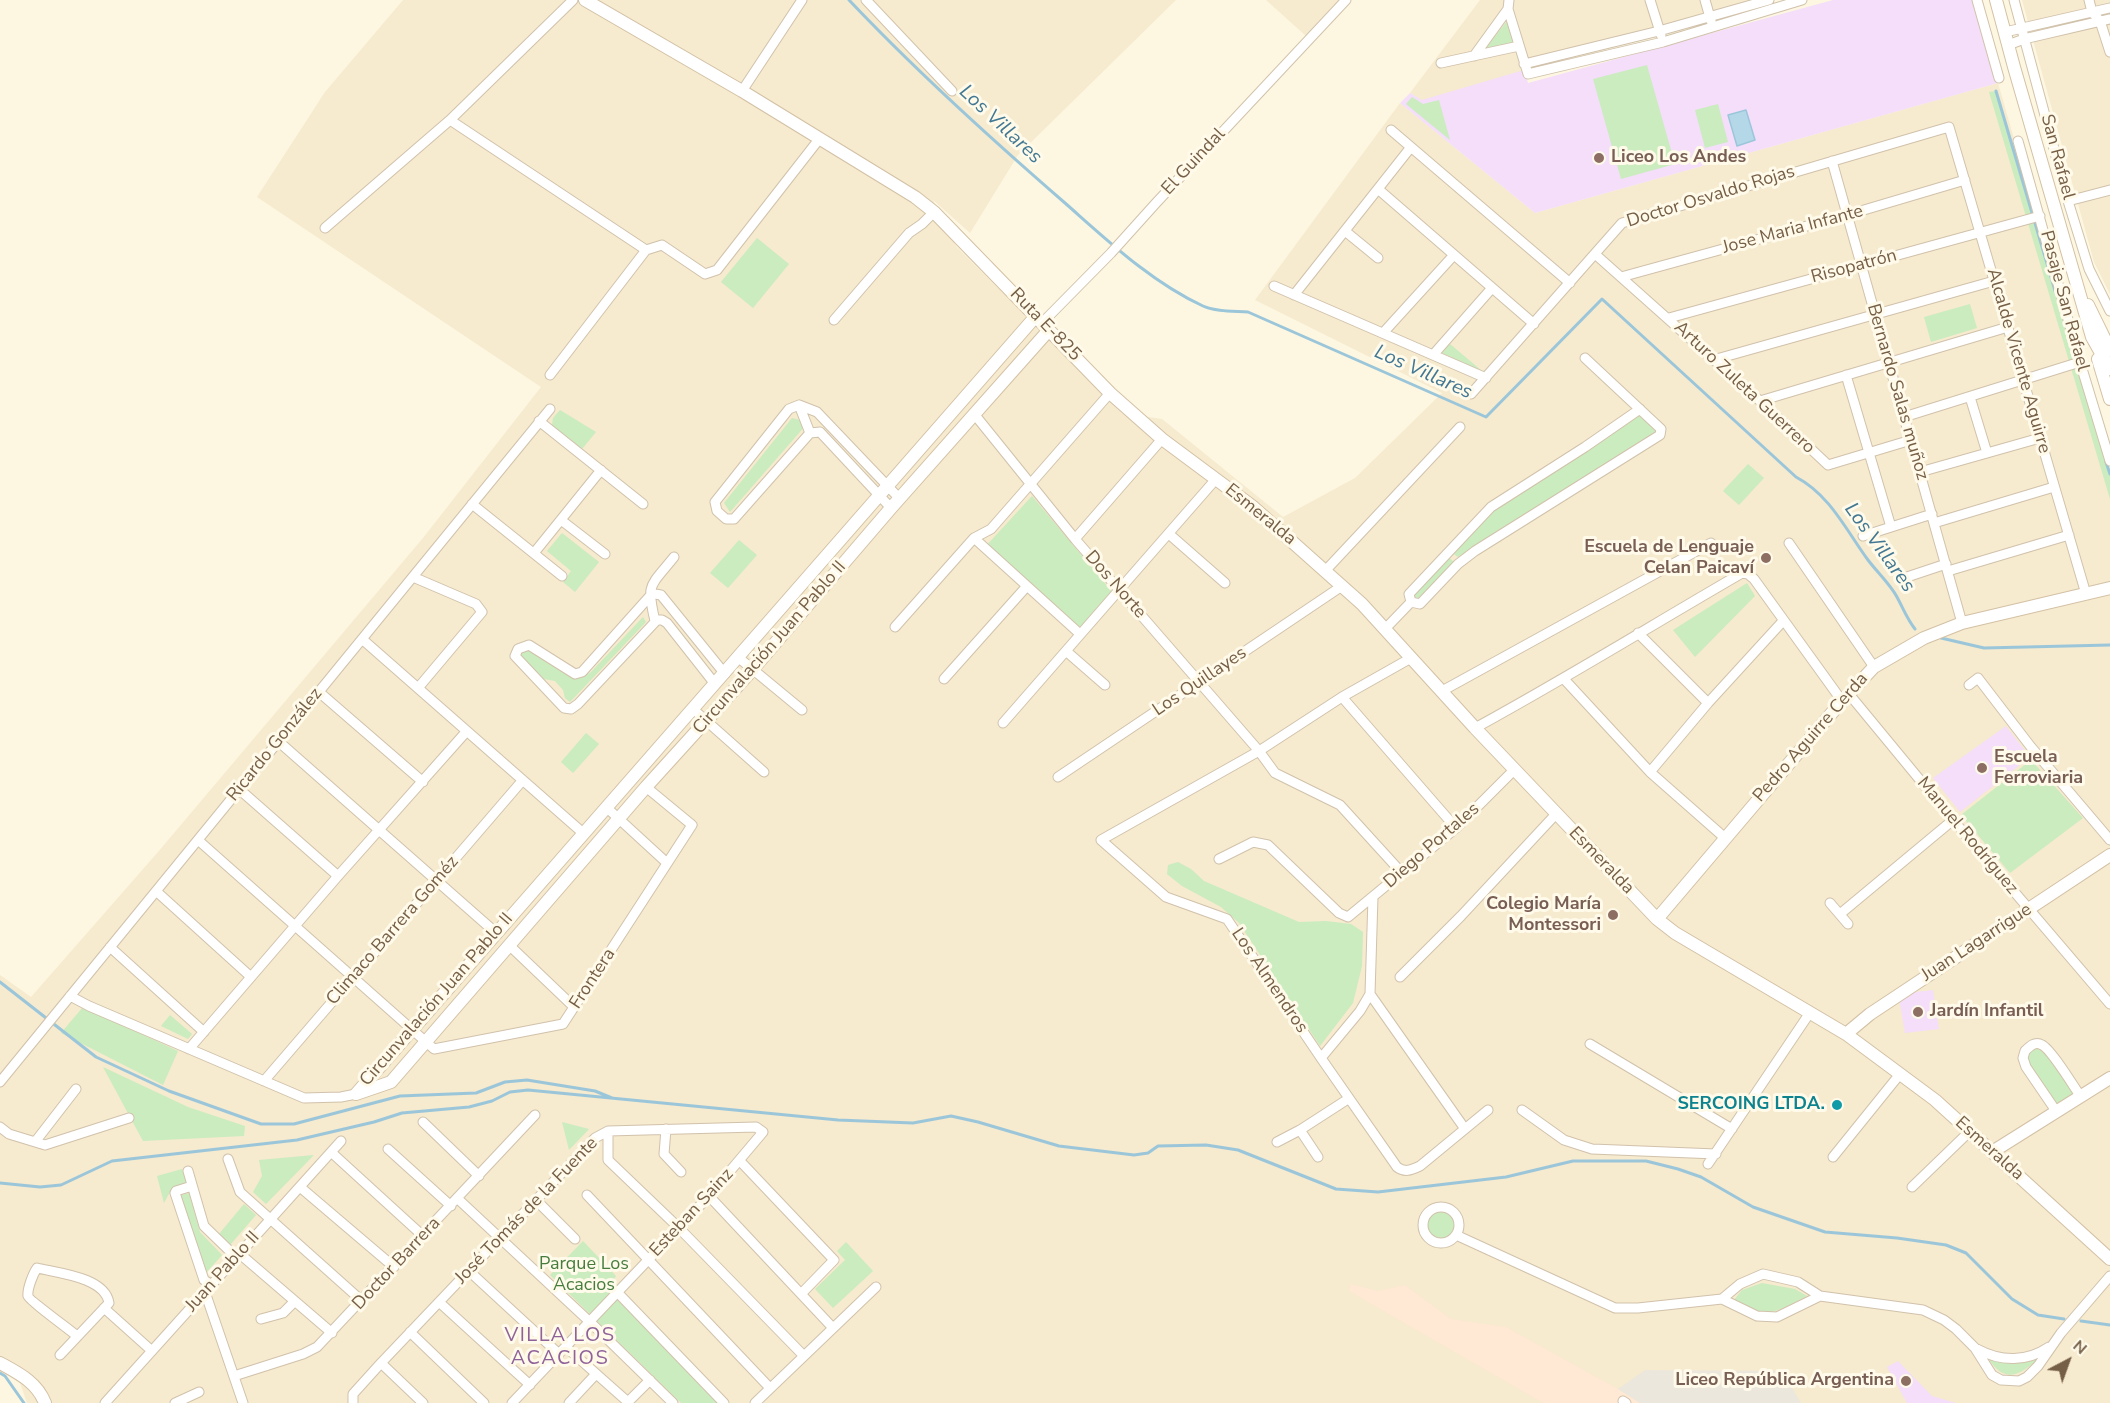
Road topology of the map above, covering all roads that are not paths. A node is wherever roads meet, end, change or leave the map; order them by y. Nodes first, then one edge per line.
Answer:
1 (573, 0) edge
2 (585, 0) edge
3 (802, 0) edge
4 (866, 0) edge
5 (1346, 0) edge
6 (1650, 0) edge
7 (1705, 0) edge
8 (1802, 0) edge
9 (1977, 0) edge
10 (1996, 0) edge
11 (2014, 0) edge
12 (2089, 0) edge
13 (1772, 3) edge
14 (1509, 5) edge
15 (2110, 8) edge
16 (2092, 12) junction
17 (2105, 20) edge
18 (1711, 22) junction
19 (2021, 28) junction
20 (1659, 31) junction
21 (2006, 38) junction
22 (2024, 39) junction
23 (1663, 42) junction
24 (1520, 46) junction
25 (2110, 52) edge
26 (1992, 55) junction
27 (1474, 56) junction
28 (1441, 63) dead end
29 (1524, 64) junction
30 (2014, 68) junction
31 (1999, 78) dead end
32 (742, 91) junction
33 (952, 91) dead end
34 (450, 120) junction
35 (1949, 128) joint
36 (1391, 130) dead end
37 (820, 138) junction
38 (2018, 141) dead end
39 (1411, 147) junction
40 (1832, 161) junction
41 (1965, 180) junction
42 (1378, 189) junction
43 (2110, 190) edge
44 (2068, 201) junction
45 (934, 212) junction
46 (1848, 215) junction
47 (2040, 216) junction
48 (325, 228) dead end
49 (1345, 231) junction
50 (1980, 233) junction
51 (646, 250) junction
52 (1595, 254) junction
53 (1453, 256) junction
54 (1378, 258) dead end
55 (1862, 265) junction
56 (2073, 276) junction
57 (1621, 277) junction
58 (1994, 281) junction
59 (1570, 283) junction
60 (1274, 286) dead end
61 (1492, 288) junction
62 (1294, 295) junction
63 (2110, 311) edge
64 (1876, 316) junction
65 (1669, 318) junction
66 (834, 320) dead end
67 (1043, 323) junction
68 (1534, 324) junction
69 (2008, 327) junction
70 (1383, 333) junction
71 (2092, 338) junction
72 (2110, 350) edge
73 (1433, 355) junction
74 (1585, 358) dead end
75 (1713, 360) junction
76 (2080, 362) junction
77 (1889, 363) junction
78 (2110, 369) edge
79 (549, 375) dead end
80 (1846, 375) junction
81 (1486, 378) junction
82 (2023, 380) junction
83 (1110, 393) junction
84 (1472, 394) dead end
85 (1970, 397) junction
86 (2110, 399) edge
87 (1760, 401) junction
88 (799, 405) junction
89 (549, 409) dead end
90 (1640, 409) junction
91 (1132, 413) joint
92 (975, 415) junction
93 (1904, 417) junction
94 (540, 421) junction
95 (1460, 427) dead end
96 (810, 433) junction
97 (2040, 438) junction
98 (1162, 439) junction
99 (1911, 440) junction
100 (1987, 453) junction
101 (1869, 454) junction
102 (2110, 461) edge
103 (601, 470) junction
104 (1920, 472) junction
105 (1216, 479) junction
106 (1031, 485) junction
107 (888, 486) junction
108 (2055, 487) junction
109 (879, 497) junction
110 (896, 503) junction
111 (472, 504) junction
112 (643, 504) dead end
113 (561, 519) junction
114 (1933, 519) junction
115 (1891, 527) junction
116 (1169, 534) junction
117 (2068, 535) junction
118 (1863, 536) dead end
119 (974, 538) junction
120 (1075, 539) junction
121 (1711, 543) dead end
122 (1789, 543) dead end
123 (1447, 553) junction
124 (534, 554) junction
125 (605, 554) dead end
126 (674, 557) dead end
127 (1458, 564) junction
128 (1947, 568) junction
129 (1326, 570) junction
130 (562, 576) dead end
131 (413, 577) junction
132 (1901, 579) dead end
133 (1225, 583) dead end
134 (1027, 586) junction
135 (1342, 586) junction
136 (2110, 588) edge
137 (1119, 590) junction
138 (2086, 594) junction
139 (650, 597) junction
140 (1411, 602) junction
141 (655, 621) junction
142 (1783, 621) junction
143 (1962, 623) junction
144 (895, 627) dead end
145 (1385, 628) junction
146 (1638, 633) junction
147 (1080, 634) junction
148 (362, 639) junction
149 (1066, 651) junction
150 (739, 658) junction
151 (1411, 658) junction
152 (1874, 666) junction
153 (753, 669) junction
154 (725, 674) junction
155 (944, 679) dead end
156 (1564, 679) junction
157 (1199, 683) junction
158 (716, 684) junction
159 (1105, 685) dead end
160 (1969, 685) dead end
161 (418, 688) junction
162 (1442, 691) junction
163 (319, 692) junction
164 (1342, 697) junction
165 (1845, 697) junction
166 (1708, 703) junction
167 (693, 709) junction
168 (802, 711) dead end
169 (706, 721) junction
170 (1003, 723) dead end
171 (1474, 728) junction
172 (466, 732) junction
173 (278, 741) junction
174 (1259, 751) junction
175 (1514, 770) junction
176 (764, 772) dead end
177 (1650, 772) junction
178 (1058, 777) dead end
179 (522, 781) junction
180 (423, 782) junction
181 (646, 787) junction
182 (239, 789) junction
183 (606, 807) junction
184 (1556, 814) junction
185 (618, 819) junction
186 (1953, 820) junction
187 (1456, 828) junction
188 (380, 830) junction
189 (583, 833) junction
190 (1725, 838) junction
191 (198, 840) junction
192 (2110, 840) edge
193 (2110, 855) edge
194 (1219, 859) dead end
195 (667, 863) junction
196 (1401, 872) junction
197 (338, 876) junction
198 (436, 880) junction
199 (156, 891) junction
200 (1373, 897) junction
201 (1830, 903) dead end
202 (2029, 909) junction
203 (1840, 914) junction
204 (1657, 919) junction
205 (1848, 924) dead end
206 (295, 926) junction
207 (495, 933) junction
208 (509, 945) junction
209 (110, 947) junction
210 (251, 977) junction
211 (353, 977) junction
212 (1400, 977) dead end
213 (1370, 994) junction
214 (70, 996) junction
215 (2110, 1004) edge
216 (574, 1007) junction
217 (1809, 1014) junction
218 (204, 1032) junction
219 (1846, 1034) junction
220 (418, 1035) junction
221 (1590, 1044) dead end
222 (189, 1049) junction
223 (1320, 1058) junction
224 (1900, 1074) junction
225 (2110, 1078) edge
226 (264, 1081) junction
227 (0, 1082) edge
228 (76, 1089) dead end
229 (356, 1094) junction
230 (2081, 1097) junction
231 (1348, 1099) junction
232 (1488, 1110) dead end
233 (1522, 1110) dead end
234 (2056, 1111) junction
235 (536, 1115) dead end
236 (129, 1118) dead end
237 (423, 1122) dead end
238 (756, 1126) joint
239 (0, 1128) edge
240 (666, 1129) junction
241 (1465, 1129) junction
242 (1732, 1129) junction
243 (1300, 1130) junction
244 (608, 1131) junction
245 (1969, 1132) junction
246 (341, 1141) dead end
247 (35, 1142) junction
248 (1277, 1142) dead end
249 (388, 1149) dead end
250 (331, 1152) junction
251 (1992, 1152) junction
252 (1716, 1154) junction
253 (1318, 1157) dead end
254 (1833, 1157) dead end
255 (228, 1159) dead end
256 (740, 1161) junction
257 (1708, 1164) dead end
258 (188, 1171) dead end
259 (681, 1172) dead end
260 (479, 1176) junction
261 (192, 1186) junction
262 (300, 1187) junction
263 (1912, 1187) dead end
264 (587, 1195) dead end
265 (709, 1196) junction
266 (536, 1200) junction
267 (454, 1202) junction
268 (272, 1219) junction
269 (680, 1228) junction
270 (1456, 1235) junction
271 (423, 1236) junction
272 (500, 1238) junction
273 (575, 1239) dead end
274 (238, 1256) junction
275 (649, 1259) junction
276 (2110, 1259) edge
277 (394, 1267) junction
278 (469, 1271) junction
279 (2110, 1276) edge
280 (876, 1287) dead end
281 (209, 1289) junction
282 (618, 1293) junction
283 (801, 1294) junction
284 (1820, 1296) junction
285 (1722, 1299) junction
286 (362, 1301) junction
287 (294, 1302) junction
288 (439, 1302) junction
289 (104, 1308) junction
290 (261, 1319) dead end
291 (590, 1322) junction
292 (833, 1328) junction
293 (410, 1332) junction
294 (332, 1334) junction
295 (77, 1336) junction
296 (2052, 1345) junction
297 (1975, 1348) junction
298 (152, 1351) junction
299 (563, 1351) junction
300 (60, 1355) dead end
301 (803, 1355) junction
302 (0, 1363) edge
303 (381, 1363) junction
304 (596, 1374) junction
305 (234, 1376) junction
306 (650, 1380) junction
307 (530, 1385) junction
308 (770, 1388) junction
309 (199, 1392) dead end
310 (354, 1402) edge
311 (45, 1403) edge
312 (105, 1403) edge
313 (176, 1403) edge
314 (243, 1403) edge
315 (423, 1403) edge
316 (484, 1403) edge
317 (512, 1403) edge
318 (569, 1403) edge
319 (627, 1403) edge
320 (674, 1403) edge
321 (724, 1403) edge
322 (755, 1403) edge

1 - 34 street
2 - 32 street
3 - 32 street
4 - 33 street
5 - 67 street, El Guindal
6 - 20 street
7 - 18 street
8 - 13 street
9 - 26 street
10 - 21 street, San Rafael
11 - 19 street, San Rafael
12 - 16 street
13 - 18 street
14 - 24 street
14 - 27 street
15 - 16 street
16 - 17 street
16 - 19 street
17 - 22 street
17 - 25 street
18 - 20 street
18 - 23 street
19 - 21 street
19 - 22 street, San Rafael
20 - 23 street
20 - 29 street
21 - 22 street
21 - 30 street, San Rafael
22 - 44 street, San Rafael
23 - 29 street
24 - 27 street
24 - 29 street
26 - 30 street
26 - 31 street
27 - 28 street
30 - 56 street, San Rafael
32 - 37 street
34 - 48 street
34 - 51 street
35 - 40 street, Doctor Osvaldo Rojas
35 - 41 street, Alcalde Vicente Aguirre
36 - 39 street
37 - 45 street
37 - 51 street
38 - 47 street, Pasaje San Rafael
39 - 42 street
39 - 59 street
40 - 46 street, Bernardo Salas muñoz
40 - 52 street, Doctor Osvaldo Rojas
41 - 46 street, Jose Maria Infante
41 - 50 street, Alcalde Vicente Aguirre
42 - 49 street
42 - 53 street
43 - 44 street
44 - 63 street, San Rafael
45 - 66 street
45 - 67 street, Ruta E-825
46 - 55 street, Bernardo Salas muñoz
46 - 57 street, Jose Maria Infante
47 - 50 street, Risopatrón
47 - 76 street, Pasaje San Rafael
49 - 54 street
49 - 62 street
50 - 55 street, Risopatrón
50 - 58 street, Alcalde Vicente Aguirre
51 - 79 street
52 - 57 street, Arturo Zuleta Guerrero
52 - 59 street, Doctor Osvaldo Rojas
53 - 61 street
53 - 70 street
55 - 64 street, Bernardo Salas muñoz
55 - 65 street, Risopatrón
56 - 71 street
56 - 72 street
57 - 65 street, Arturo Zuleta Guerrero
58 - 64 street
58 - 69 street, Alcalde Vicente Aguirre
59 - 68 street, Doctor Osvaldo Rojas
60 - 62 street
61 - 68 street
61 - 73 street
62 - 70 street
64 - 75 street
64 - 77 street, Bernardo Salas muñoz
65 - 75 street, Arturo Zuleta Guerrero
67 - 83 street, Ruta E-825
67 - 92 street, Circunvalación Juan Pablo II
67 - 107 street, Circunvalación Juan Pablo II
68 - 81 street, Doctor Osvaldo Rojas
69 - 77 street
69 - 82 street, Alcalde Vicente Aguirre
70 - 73 street
71 - 78 street
71 - 86 street
73 - 81 street
74 - 90 street
75 - 87 street, Arturo Zuleta Guerrero
76 - 82 street
76 - 102 street, Pasaje San Rafael
77 - 80 street
77 - 93 street, Bernardo Salas muñoz
80 - 87 street
80 - 101 street
81 - 84 street, Doctor Osvaldo Rojas
82 - 85 street
82 - 97 street, Alcalde Vicente Aguirre
83 - 91 street, Ruta E-825
83 - 106 street
85 - 93 street
85 - 100 street
87 - 101 street, Arturo Zuleta Guerrero
88 - 96 street
88 - 96 street
88 - 107 street
89 - 94 street, Ricardo González
90 - 123 street
90 - 127 street
91 - 98 street, Esmeralda
92 - 106 street, Dos Norte
92 - 110 street, Circunvalación Juan Pablo II
93 - 99 street, Bernardo Salas muñoz
94 - 103 street
94 - 111 street, Ricardo González
95 - 129 street
96 - 109 street
97 - 100 street
97 - 108 street, Alcalde Vicente Aguirre
98 - 105 street, Esmeralda
98 - 120 street
99 - 101 street, Arturo Zuleta Guerrero
99 - 104 street, Bernardo Salas muñoz
100 - 104 street
101 - 115 street
103 - 112 street
103 - 113 street
104 - 114 street, Bernardo Salas muñoz
105 - 116 street
105 - 129 street, Esmeralda
106 - 119 street
106 - 120 street, Dos Norte
107 - 109 street, Circunvalación Juan Pablo II
107 - 110 street
108 - 114 street
108 - 117 street, Alcalde Vicente Aguirre
109 - 110 street
109 - 150 street, Circunvalación Juan Pablo II
110 - 153 street, Circunvalación Juan Pablo II
111 - 124 street
111 - 131 street, Ricardo González
113 - 124 street
113 - 125 street
114 - 115 street
114 - 128 street, Bernardo Salas muñoz
115 - 118 street
116 - 133 street
116 - 137 street
117 - 128 street
117 - 138 street, Alcalde Vicente Aguirre
119 - 134 street
119 - 144 street
120 - 137 street, Dos Norte
121 - 162 street
122 - 152 street
123 - 127 street
123 - 140 street
124 - 130 street
126 - 139 street
127 - 140 street
128 - 132 street
128 - 143 street, Bernardo Salas muñoz
129 - 135 street, Esmeralda
131 - 148 street, Ricardo González
131 - 161 street
134 - 147 street
134 - 155 street
135 - 145 street, Esmeralda
135 - 157 street, Los Quillayes
136 - 138 street, Pedro Aguirre Cerda
137 - 147 street
137 - 157 street, Dos Norte
138 - 143 street, Pedro Aguirre Cerda
139 - 141 street
139 - 141 street
139 - 154 street
140 - 145 street
141 - 158 street
142 - 146 street, Manuel Rodríguez
142 - 165 street, Manuel Rodríguez
142 - 166 street
143 - 152 street, Pedro Aguirre Cerda
145 - 151 street, Esmeralda
146 - 156 street
146 - 166 street
147 - 149 street
148 - 161 street
148 - 163 street, Ricardo González
149 - 159 street
149 - 170 street
150 - 153 street
150 - 154 street, Circunvalación Juan Pablo II
151 - 162 street, Esmeralda
151 - 164 street
152 - 165 street, Pedro Aguirre Cerda
153 - 168 street
153 - 169 street, Circunvalación Juan Pablo II
154 - 158 street, Circunvalación Juan Pablo II
156 - 171 street
156 - 177 street
157 - 174 street, Dos Norte
157 - 178 street, Los Quillayes
158 - 167 street, Circunvalación Juan Pablo II
160 - 192 street
161 - 172 street
162 - 171 street, Esmeralda
163 - 173 street, Ricardo González
163 - 180 street
164 - 174 street
164 - 187 street
165 - 186 street, Manuel Rodríguez
165 - 190 street, Pedro Aguirre Cerda
166 - 177 street
167 - 169 street
167 - 183 street, Circunvalación Juan Pablo II
169 - 176 street
169 - 181 street, Circunvalación Juan Pablo II
171 - 175 street, Esmeralda
172 - 179 street
172 - 180 street
173 - 182 street, Ricardo González
173 - 188 street
174 - 196 street, Dos Norte
174 - 223 street, Los Almendros
175 - 184 street, Esmeralda
175 - 187 street, Diego Portales
177 - 190 street
179 - 189 street
179 - 198 street, Climaco Barrera Goméz
180 - 188 street
181 - 185 street, Circunvalación Juan Pablo II
181 - 195 street, Frontera
182 - 191 street, Ricardo González
182 - 197 street
183 - 185 street
183 - 189 street, Circunvalación Juan Pablo II
184 - 204 street, Esmeralda
184 - 212 street
185 - 195 street
185 - 208 street, Circunvalación Juan Pablo II
186 - 202 street, Manuel Rodríguez
186 - 203 street
187 - 196 street, Diego Portales
188 - 197 street
188 - 198 street
189 - 207 street, Circunvalación Juan Pablo II
190 - 204 street, Pedro Aguirre Cerda
191 - 199 street, Ricardo González
191 - 206 street
193 - 202 street, Juan Lagarrigue
194 - 200 street
195 - 216 street, Frontera
196 - 200 street, Diego Portales
197 - 206 street
198 - 207 street
198 - 211 street, Climaco Barrera Goméz
199 - 209 street, Ricardo González
199 - 210 street
200 - 213 street, Diego Portales
201 - 203 street
202 - 215 street, Manuel Rodríguez
202 - 219 street, Juan Lagarrigue
203 - 205 street
204 - 217 street, Esmeralda
206 - 210 street
206 - 211 street
207 - 220 street, Circunvalación Juan Pablo II
208 - 216 street
208 - 220 street, Circunvalación Juan Pablo II
209 - 214 street, Ricardo González
209 - 218 street
210 - 218 street
211 - 220 street
211 - 226 street, Climaco Barrera Goméz
213 - 223 street
213 - 241 street
214 - 222 street
214 - 227 street, Ricardo González
216 - 220 street, Frontera
217 - 219 street, Esmeralda
217 - 242 street
218 - 222 street
219 - 224 street, Esmeralda
220 - 229 street, Circunvalación Juan Pablo II
220 - 229 street, Circunvalación Juan Pablo II
221 - 242 street
222 - 226 street
223 - 231 street, Los Almendros
224 - 245 street, Esmeralda
224 - 254 street
225 - 230 street
226 - 229 street
228 - 247 street
230 - 234 street
230 - 234 street
231 - 241 street, Los Almendros
231 - 243 street
232 - 241 street
233 - 252 street
234 - 251 street
235 - 260 street, Doctor Barrera
236 - 247 street
237 - 260 street
238 - 240 street, José Tomás de la Fuente
238 - 256 street, Esteban Sainz
239 - 247 street
240 - 244 street, José Tomás de la Fuente
240 - 259 street
242 - 252 street
243 - 248 street
243 - 253 street
244 - 266 street, José Tomás de la Fuente
244 - 269 street
245 - 251 street, Esmeralda
245 - 263 street
246 - 250 street, Juan Pablo II
249 - 267 street
250 - 262 street, Juan Pablo II
250 - 271 street
251 - 276 street, Esmeralda
252 - 257 street
255 - 268 street
256 - 265 street, Esteban Sainz
256 - 283 street
258 - 261 street
260 - 267 street, Doctor Barrera
261 - 274 street
261 - 281 street
262 - 268 street, Juan Pablo II
262 - 277 street
264 - 275 street
265 - 269 street, Esteban Sainz
265 - 283 street
266 - 272 street, José Tomás de la Fuente
266 - 273 street
267 - 271 street, Doctor Barrera
267 - 272 street
268 - 274 street, Juan Pablo II
268 - 286 street
269 - 275 street, Esteban Sainz
269 - 301 street
270 - 270 street
270 - 285 street
271 - 277 street, Doctor Barrera
272 - 278 street, José Tomás de la Fuente
272 - 291 street
274 - 281 street, Juan Pablo II
274 - 287 street
275 - 282 street, Esteban Sainz
275 - 308 street
277 - 286 street, Doctor Barrera
278 - 288 street, José Tomás de la Fuente
278 - 299 street
279 - 296 street
280 - 292 street
281 - 298 street, Juan Pablo II
281 - 305 street
282 - 291 street, Esteban Sainz
282 - 321 street
283 - 292 street
284 - 285 street
284 - 285 street
284 - 297 street
286 - 294 street, Doctor Barrera
287 - 290 street
287 - 294 street
288 - 293 street, José Tomás de la Fuente
288 - 307 street
289 - 295 street
289 - 295 street
289 - 298 street
291 - 299 street, Esteban Sainz
291 - 306 street
292 - 301 street
293 - 303 street, José Tomás de la Fuente
293 - 316 street
294 - 305 street, Doctor Barrera
295 - 300 street
296 - 297 street
296 - 297 street
298 - 312 street, Juan Pablo II
299 - 304 street
299 - 307 street, Esteban Sainz
301 - 308 street
302 - 311 street
303 - 310 street, José Tomás de la Fuente
303 - 315 street
304 - 318 street
304 - 319 street
305 - 314 street
306 - 319 street
306 - 320 street
307 - 317 street, Esteban Sainz
308 - 322 street
309 - 313 street

